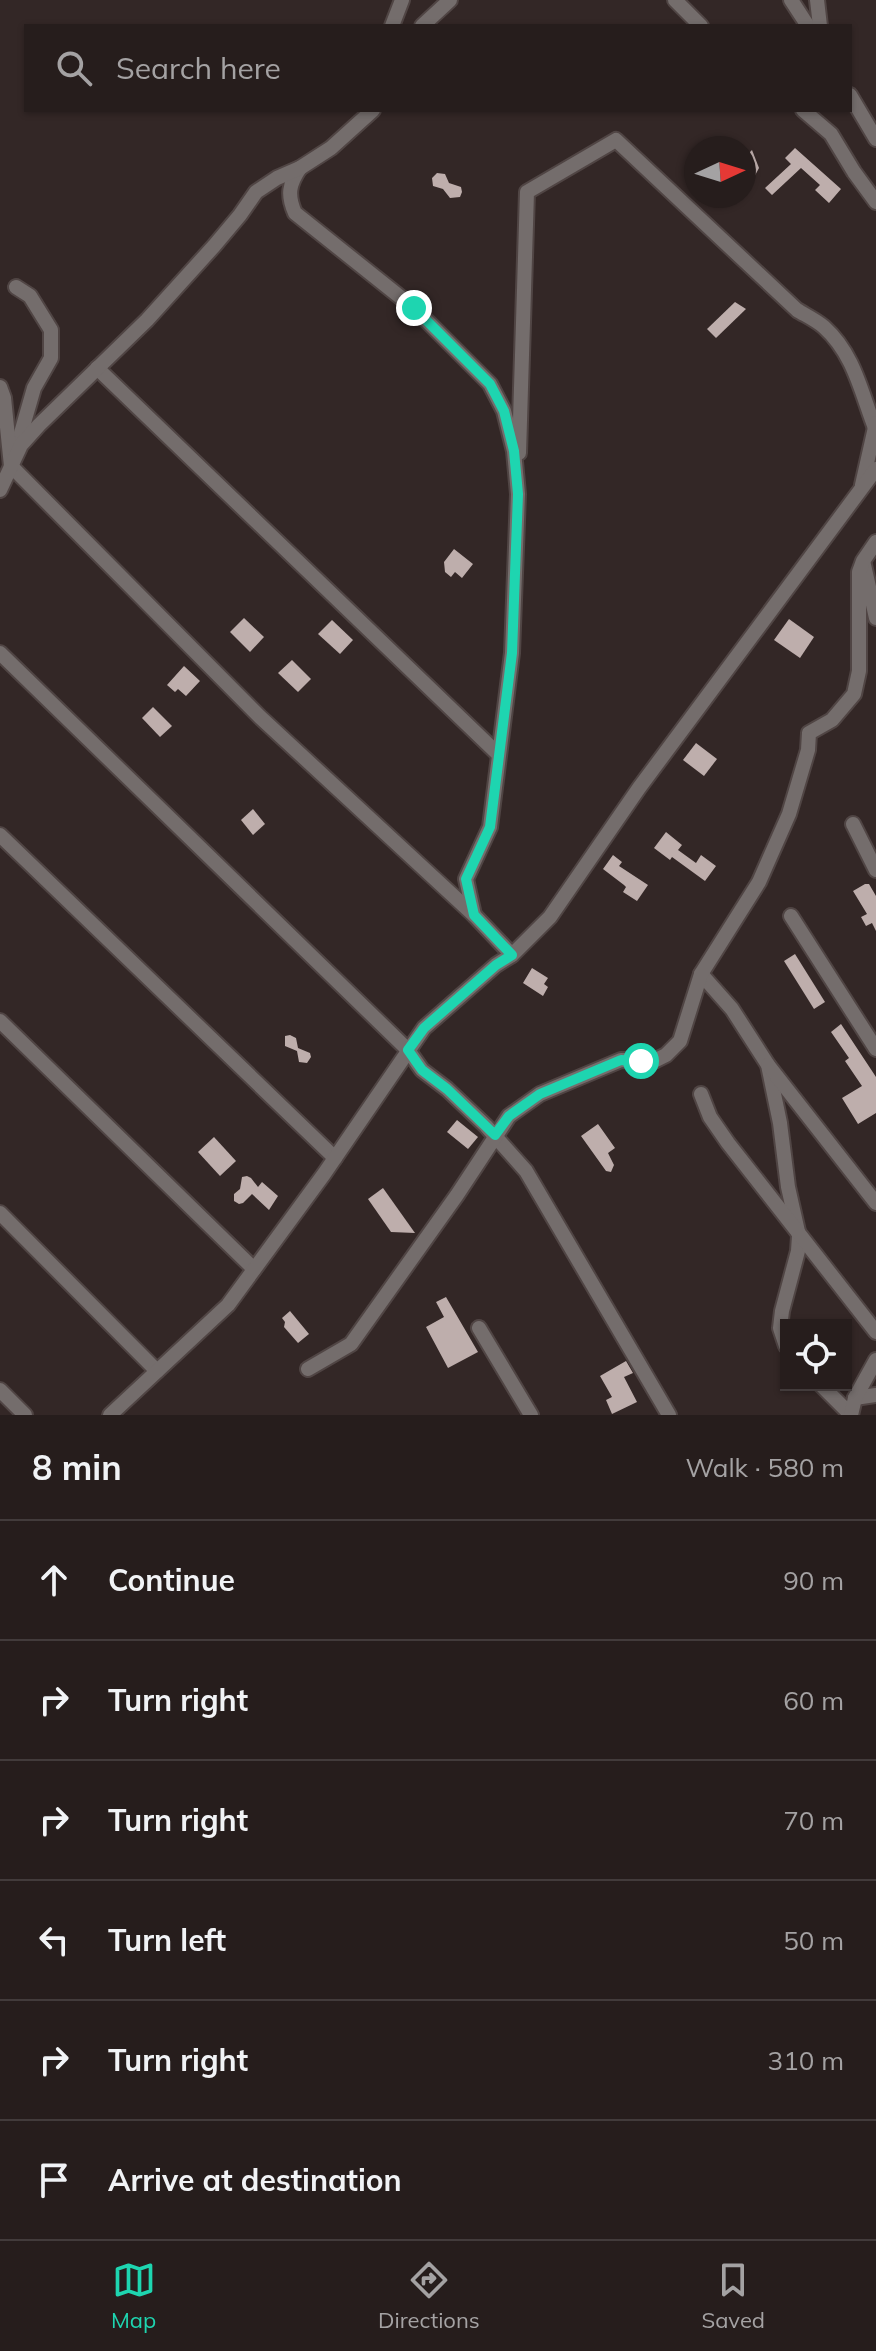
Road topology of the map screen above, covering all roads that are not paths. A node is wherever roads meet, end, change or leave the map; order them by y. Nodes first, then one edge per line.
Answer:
1 (402, 0) edge
2 (450, 0) edge
3 (675, 0) edge
4 (791, 0) edge
5 (817, 0) edge
6 (393, 24) edge
7 (424, 24) edge
8 (699, 24) edge
9 (807, 24) edge
10 (820, 24) edge
11 (852, 98) edge
12 (371, 112) edge
13 (805, 112) edge
14 (876, 139) edge
15 (300, 168) junction
16 (876, 202) edge
17 (16, 287) dead end
18 (97, 368) junction
19 (0, 387) edge
20 (876, 426) edge
21 (5, 468) edge
22 (876, 469) edge
23 (0, 490) edge
24 (860, 491) junction
25 (518, 494) junction
26 (876, 543) edge
27 (863, 561) junction
28 (876, 618) edge
29 (0, 653) edge
30 (498, 754) junction
31 (853, 824) dead end
32 (0, 835) edge
33 (876, 870) edge
34 (474, 915) junction
35 (791, 916) dead end
36 (512, 955) junction
37 (701, 974) junction
38 (0, 1021) edge
39 (876, 1049) edge
40 (408, 1050) junction
41 (768, 1065) junction
42 (701, 1094) dead end
43 (495, 1135) junction
44 (335, 1158) junction
45 (876, 1203) edge
46 (0, 1213) edge
47 (799, 1236) junction
48 (254, 1269) junction
49 (781, 1319) edge
50 (479, 1328) dead end
51 (876, 1332) edge
52 (876, 1360) edge
53 (308, 1369) dead end
54 (157, 1371) junction
55 (0, 1390) edge
56 (827, 1391) edge
57 (876, 1395) edge
58 (855, 1398) junction
59 (25, 1415) edge
60 (110, 1415) edge
61 (531, 1415) edge
62 (669, 1415) edge

1 - 6 street
2 - 7 street
3 - 8 street
4 - 9 street
5 - 10 street
11 - 14 street
12 - 15 street
13 - 16 street
15 - 18 street
15 - 25 street
17 - 21 street
18 - 21 street
18 - 30 street
19 - 21 street
20 - 24 street
20 - 25 street
21 - 23 street
21 - 34 street
22 - 24 street
24 - 36 street
25 - 30 street
26 - 27 street
27 - 28 street
27 - 37 street
29 - 40 street
30 - 34 street
31 - 33 street
32 - 44 street
34 - 36 street
35 - 39 street
36 - 40 street
37 - 41 street
37 - 43 street
38 - 48 street
40 - 43 street
40 - 44 street
41 - 45 street
41 - 47 street
42 - 47 street
43 - 53 street
43 - 62 street
44 - 48 street
46 - 54 street
47 - 49 street
47 - 51 street
48 - 54 street
50 - 61 street
52 - 58 street
54 - 60 street
55 - 59 street
56 - 58 street
57 - 58 street

